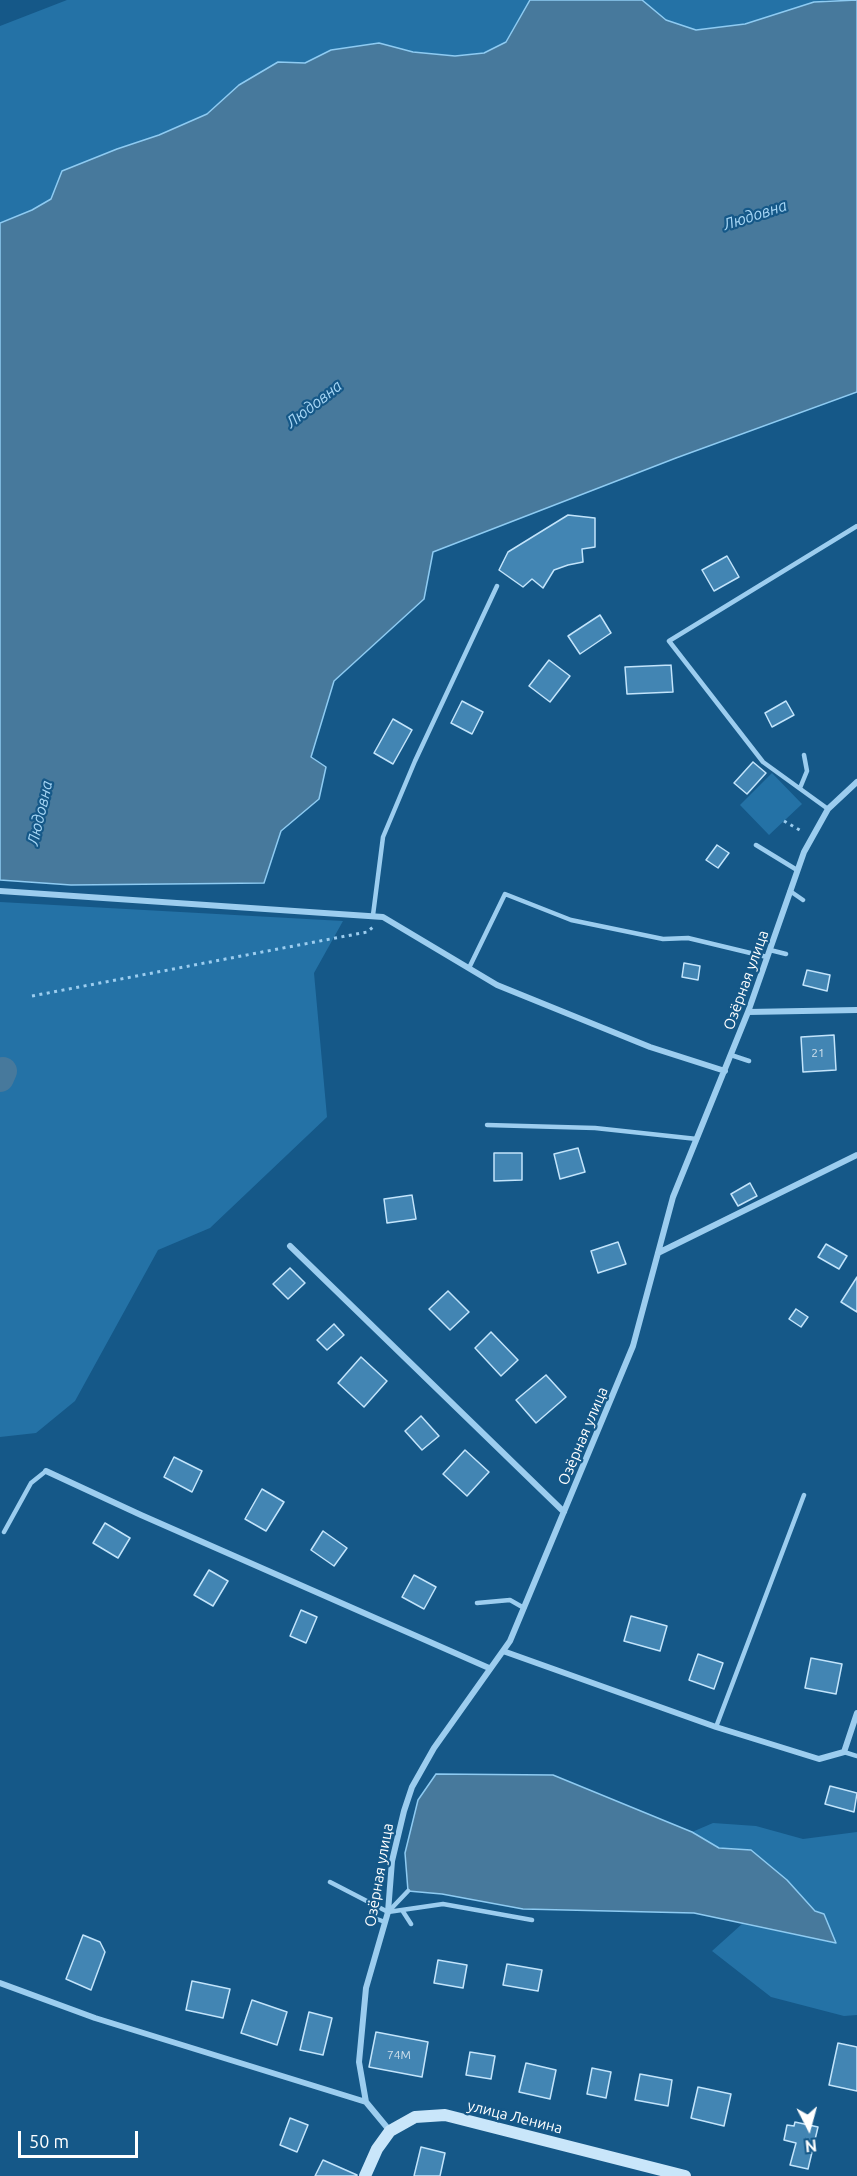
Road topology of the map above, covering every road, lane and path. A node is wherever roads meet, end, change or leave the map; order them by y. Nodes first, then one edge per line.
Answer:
1 (857, 526) edge
2 (497, 586) dead end
3 (804, 755) dead end
4 (857, 782) edge
5 (800, 788) junction
6 (828, 809) junction
7 (784, 821) dead end
8 (805, 833) dead end
9 (756, 845) dead end
10 (797, 870) junction
11 (0, 891) edge
12 (790, 891) junction
13 (803, 900) dead end
14 (373, 915) junction
15 (383, 917) junction
16 (770, 950) junction
17 (786, 954) dead end
18 (767, 957) junction
19 (469, 968) junction
20 (32, 996) dead end
21 (857, 1010) edge
22 (748, 1012) junction
23 (731, 1055) junction
24 (749, 1061) dead end
25 (725, 1071) junction
26 (487, 1125) dead end
27 (697, 1139) junction
28 (857, 1155) edge
29 (290, 1246) dead end
30 (658, 1253) junction
31 (46, 1471) joint
32 (804, 1495) dead end
33 (564, 1512) junction
34 (4, 1532) dead end
35 (509, 1591) dead end
36 (510, 1600) junction
37 (477, 1603) dead end
38 (524, 1608) junction
39 (502, 1652) junction
40 (489, 1668) junction
41 (857, 1713) edge
42 (716, 1727) junction
43 (844, 1752) junction
44 (857, 1756) edge
45 (330, 1882) dead end
46 (408, 1892) dead end
47 (402, 1910) junction
48 (388, 1912) junction
49 (374, 1918) dead end
50 (532, 1920) dead end
51 (385, 1922) junction
52 (411, 1924) dead end
53 (0, 1983) edge
54 (366, 2103) junction
55 (390, 2131) junction
56 (365, 2176) edge
57 (685, 2176) edge

1 - 5 lane
2 - 14 lane
3 - 5 lane
4 - 6 street, Озёрная улица
5 - 6 lane
6 - 10 street, Озёрная улица
7 - 8 path
9 - 10 lane
10 - 12 street, Озёрная улица
11 - 14 street
12 - 13 lane
12 - 16 street, Озёрная улица
14 - 15 street
15 - 19 street
15 - 20 path
16 - 17 lane
16 - 18 street, Озёрная улица
18 - 19 lane
18 - 22 street, Озёрная улица
19 - 25 street
21 - 22 street
22 - 23 street, Озёрная улица
23 - 24 lane
23 - 25 street, Озёрная улица
25 - 27 street, Озёрная улица
26 - 27 lane
27 - 30 street, Озёрная улица
28 - 30 street
29 - 33 street
30 - 33 street, Озёрная улица
31 - 34 lane
31 - 40 street
32 - 42 lane
33 - 38 street, Озёрная улица
35 - 36 lane
36 - 37 lane
36 - 38 lane
38 - 39 street, Озёрная улица
39 - 40 street, Озёрная улица
39 - 42 street
40 - 48 street, Озёрная улица
41 - 43 street
42 - 43 street
43 - 44 lane
45 - 48 lane
46 - 48 lane
47 - 48 lane
47 - 50 lane
47 - 52 lane
48 - 51 street, Озёрная улица
49 - 51 lane
51 - 54 street, Озёрная улица
53 - 54 street
54 - 55 street
55 - 56 main road, улица Ленина
55 - 57 main road, улица Ленина

